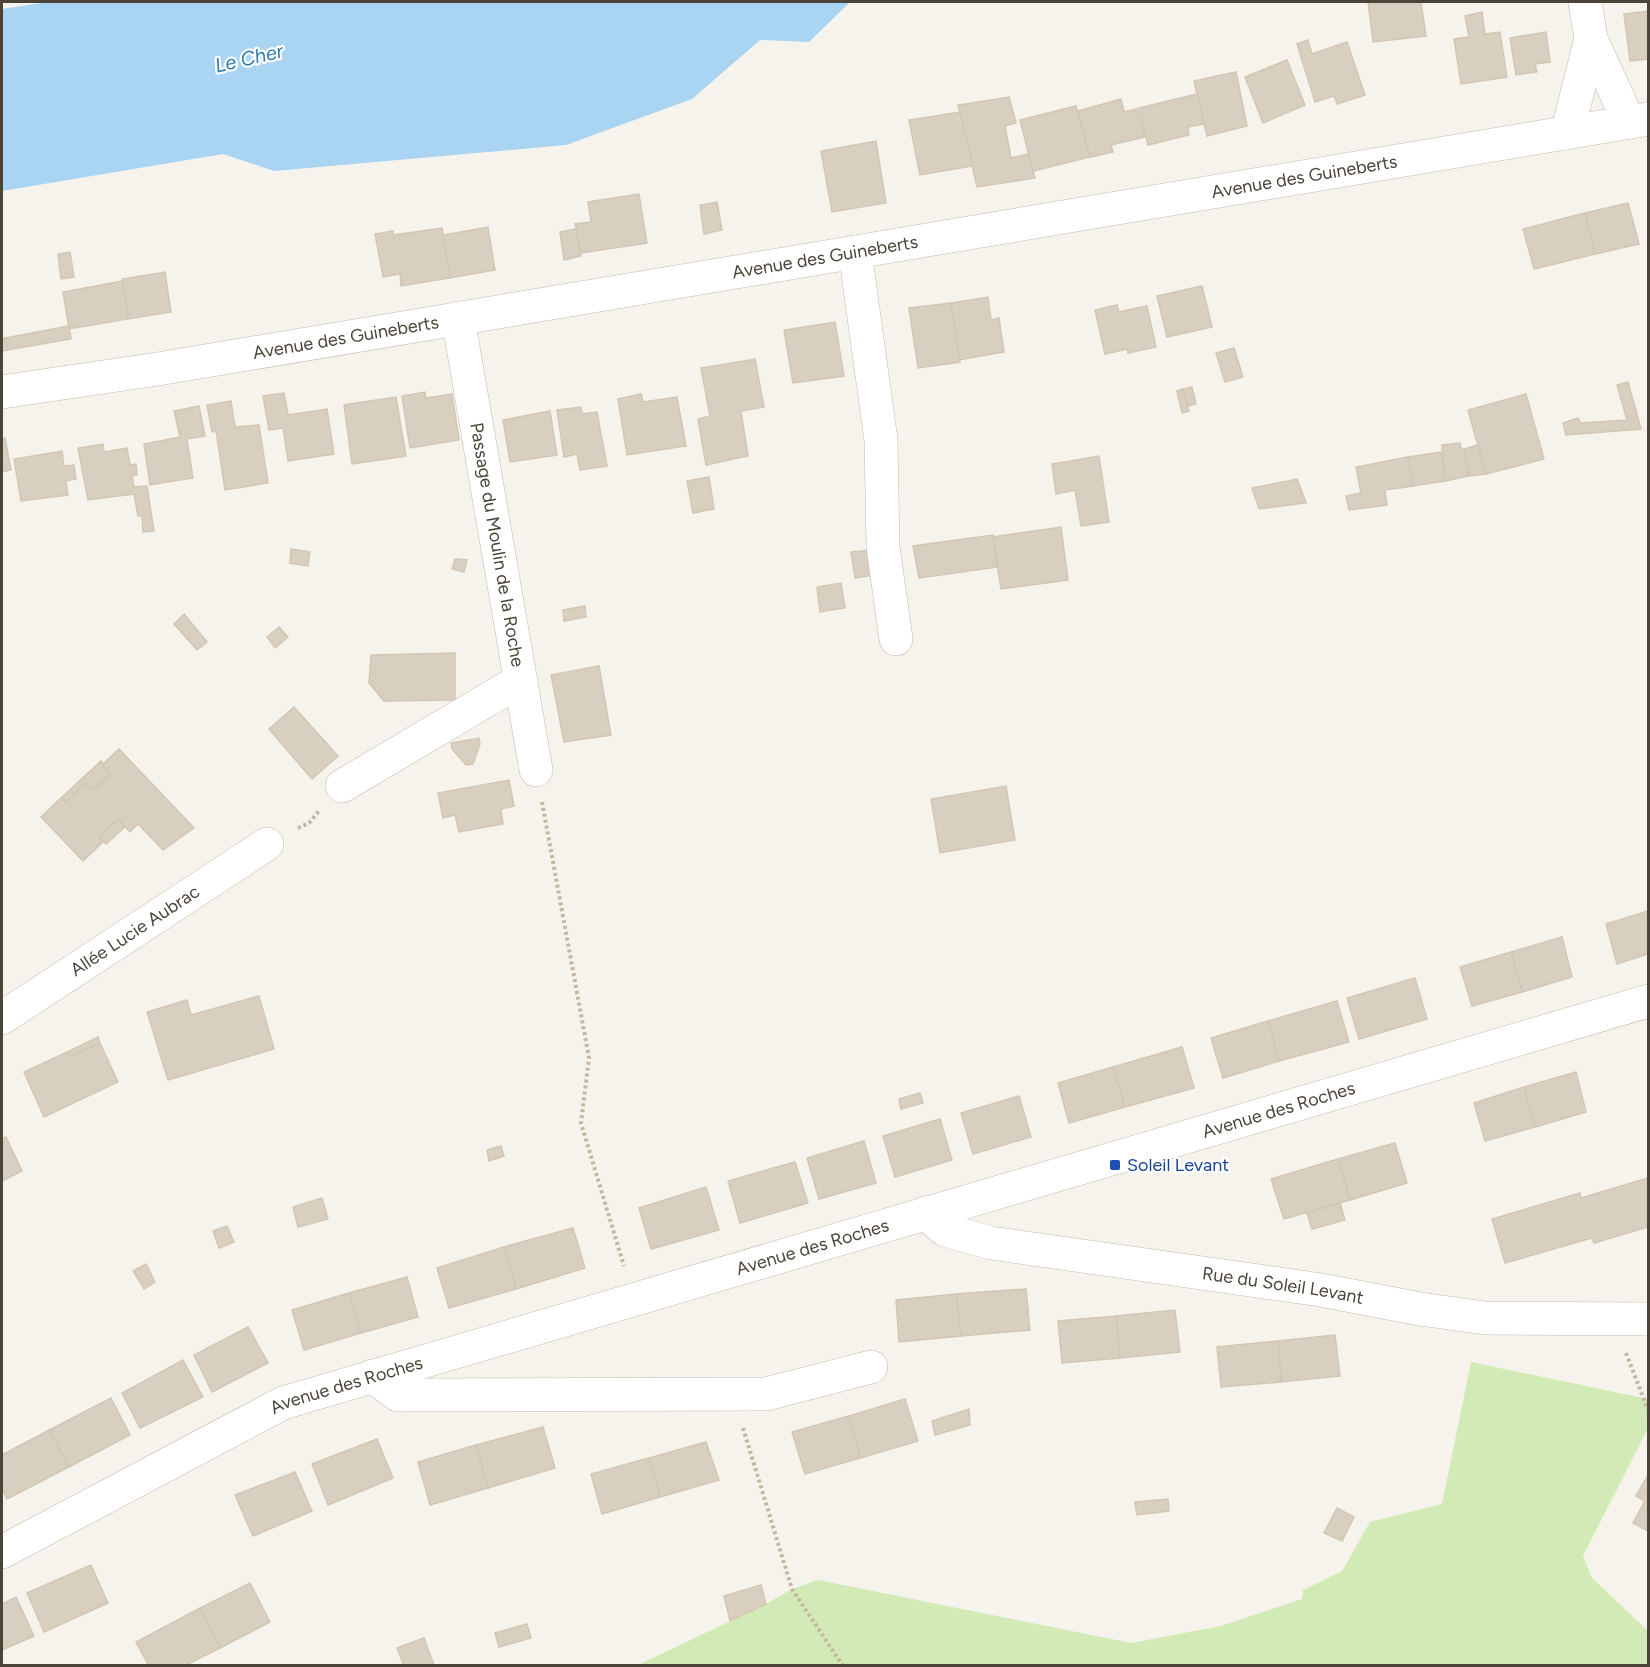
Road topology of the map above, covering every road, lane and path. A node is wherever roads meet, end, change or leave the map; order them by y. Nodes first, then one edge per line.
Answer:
1 (1585, 2) edge
2 (1591, 39) junction
3 (1639, 121) edge
4 (1567, 133) junction
5 (855, 252) junction
6 (458, 318) junction
7 (2, 392) edge
8 (896, 639) dead end
9 (521, 680) junction
10 (536, 770) joint
11 (342, 786) joint
12 (267, 844) joint
13 (1648, 1001) edge
14 (2, 1018) edge
15 (925, 1213) junction
16 (633, 1299) junction
17 (1612, 1319) junction
18 (1648, 1319) edge
19 (871, 1367) dead end
20 (372, 1376) junction
21 (733, 1394) junction
22 (1648, 1410) edge
23 (2, 1552) edge
24 (843, 1665) edge

1 - 2 street
2 - 3 street
2 - 4 street
3 - 4 street, Avenue des Guineberts
4 - 5 street, Avenue des Guineberts
5 - 6 street, Avenue des Guineberts
5 - 8 street
6 - 7 street, Avenue des Guineberts
6 - 9 street, Passage du Moulin de la Roche
9 - 10 street, Passage du Moulin de la Roche
9 - 11 street
10 - 16 path
11 - 12 path
12 - 14 street, Allée Lucie Aubrac
13 - 15 street, Avenue des Roches
15 - 16 street, Avenue des Roches
15 - 17 street, Rue du Soleil Levant
16 - 20 street, Avenue des Roches
17 - 18 street, Rue du Soleil Levant
17 - 22 path
19 - 21 street
20 - 21 street
20 - 23 street, Avenue des Roches
21 - 24 path

